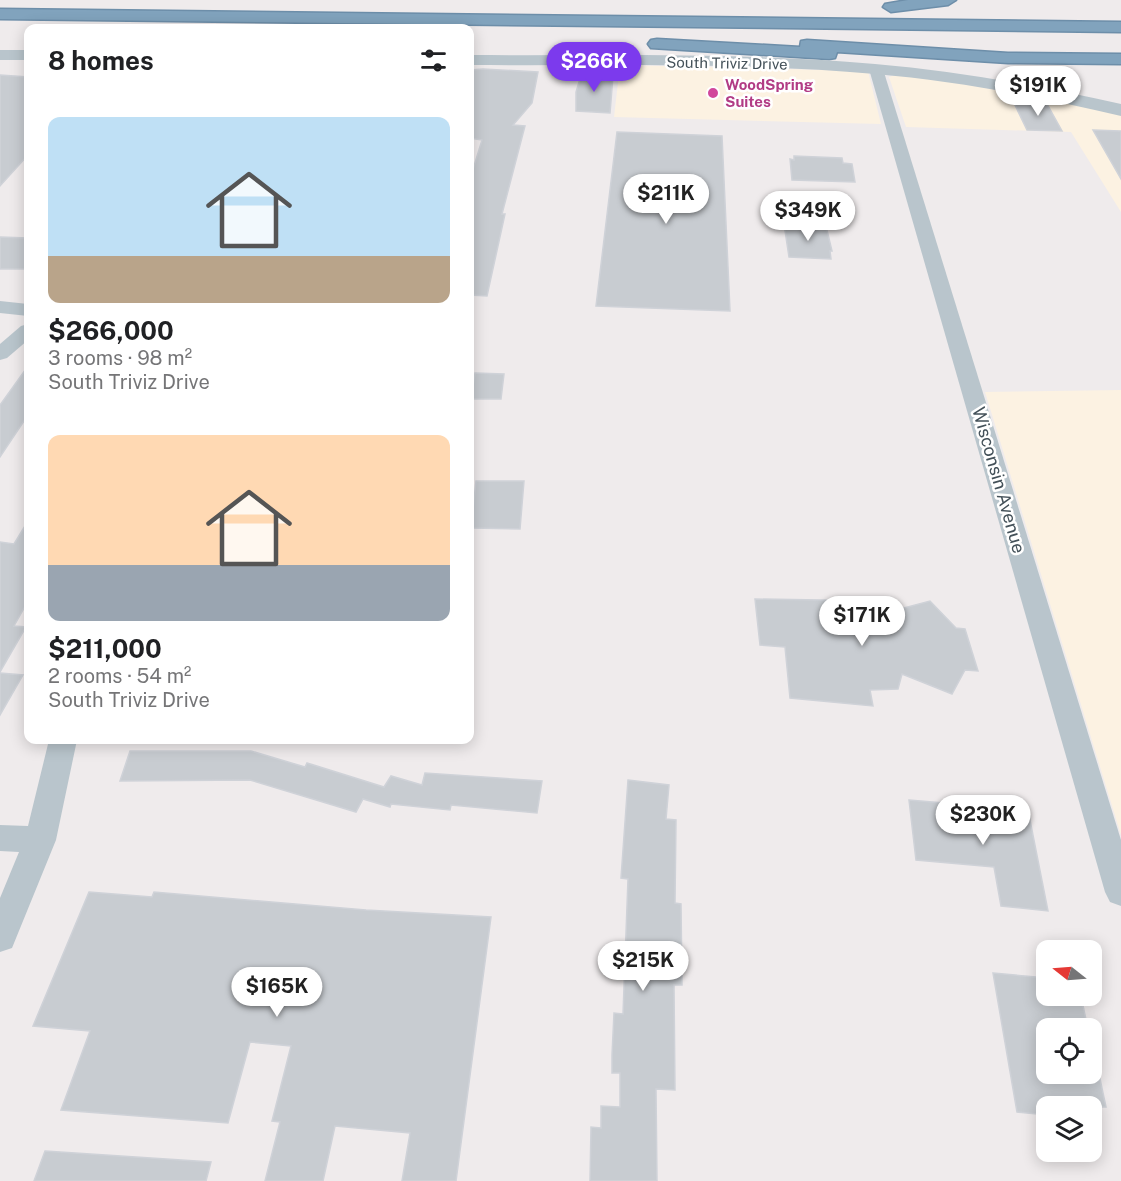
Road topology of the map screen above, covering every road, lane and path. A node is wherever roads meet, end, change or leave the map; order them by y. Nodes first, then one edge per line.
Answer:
1 (948, 0) edge
2 (0, 15) edge
3 (308, 18) junction
4 (0, 25) edge
5 (24, 25) edge
6 (1121, 27) edge
7 (474, 30) edge
8 (1121, 37) edge
9 (0, 55) edge
10 (24, 55) edge
11 (1121, 59) edge
12 (474, 60) edge
13 (876, 69) junction
14 (1087, 77) dead end
15 (1121, 108) edge
16 (0, 307) edge
17 (24, 309) edge
18 (24, 333) edge
19 (0, 354) edge
20 (62, 744) edge
21 (0, 838) edge
22 (40, 840) junction
23 (1121, 892) edge
24 (0, 938) edge

1 - 3 highway
2 - 3 highway
3 - 6 highway
4 - 5 highway
7 - 8 highway
9 - 10 street
11 - 14 highway
12 - 13 street, South Triviz Drive
13 - 15 street, South Triviz Drive
13 - 23 street, Wisconsin Avenue
16 - 17 street
18 - 19 street
20 - 22 street
21 - 22 street
22 - 24 street

